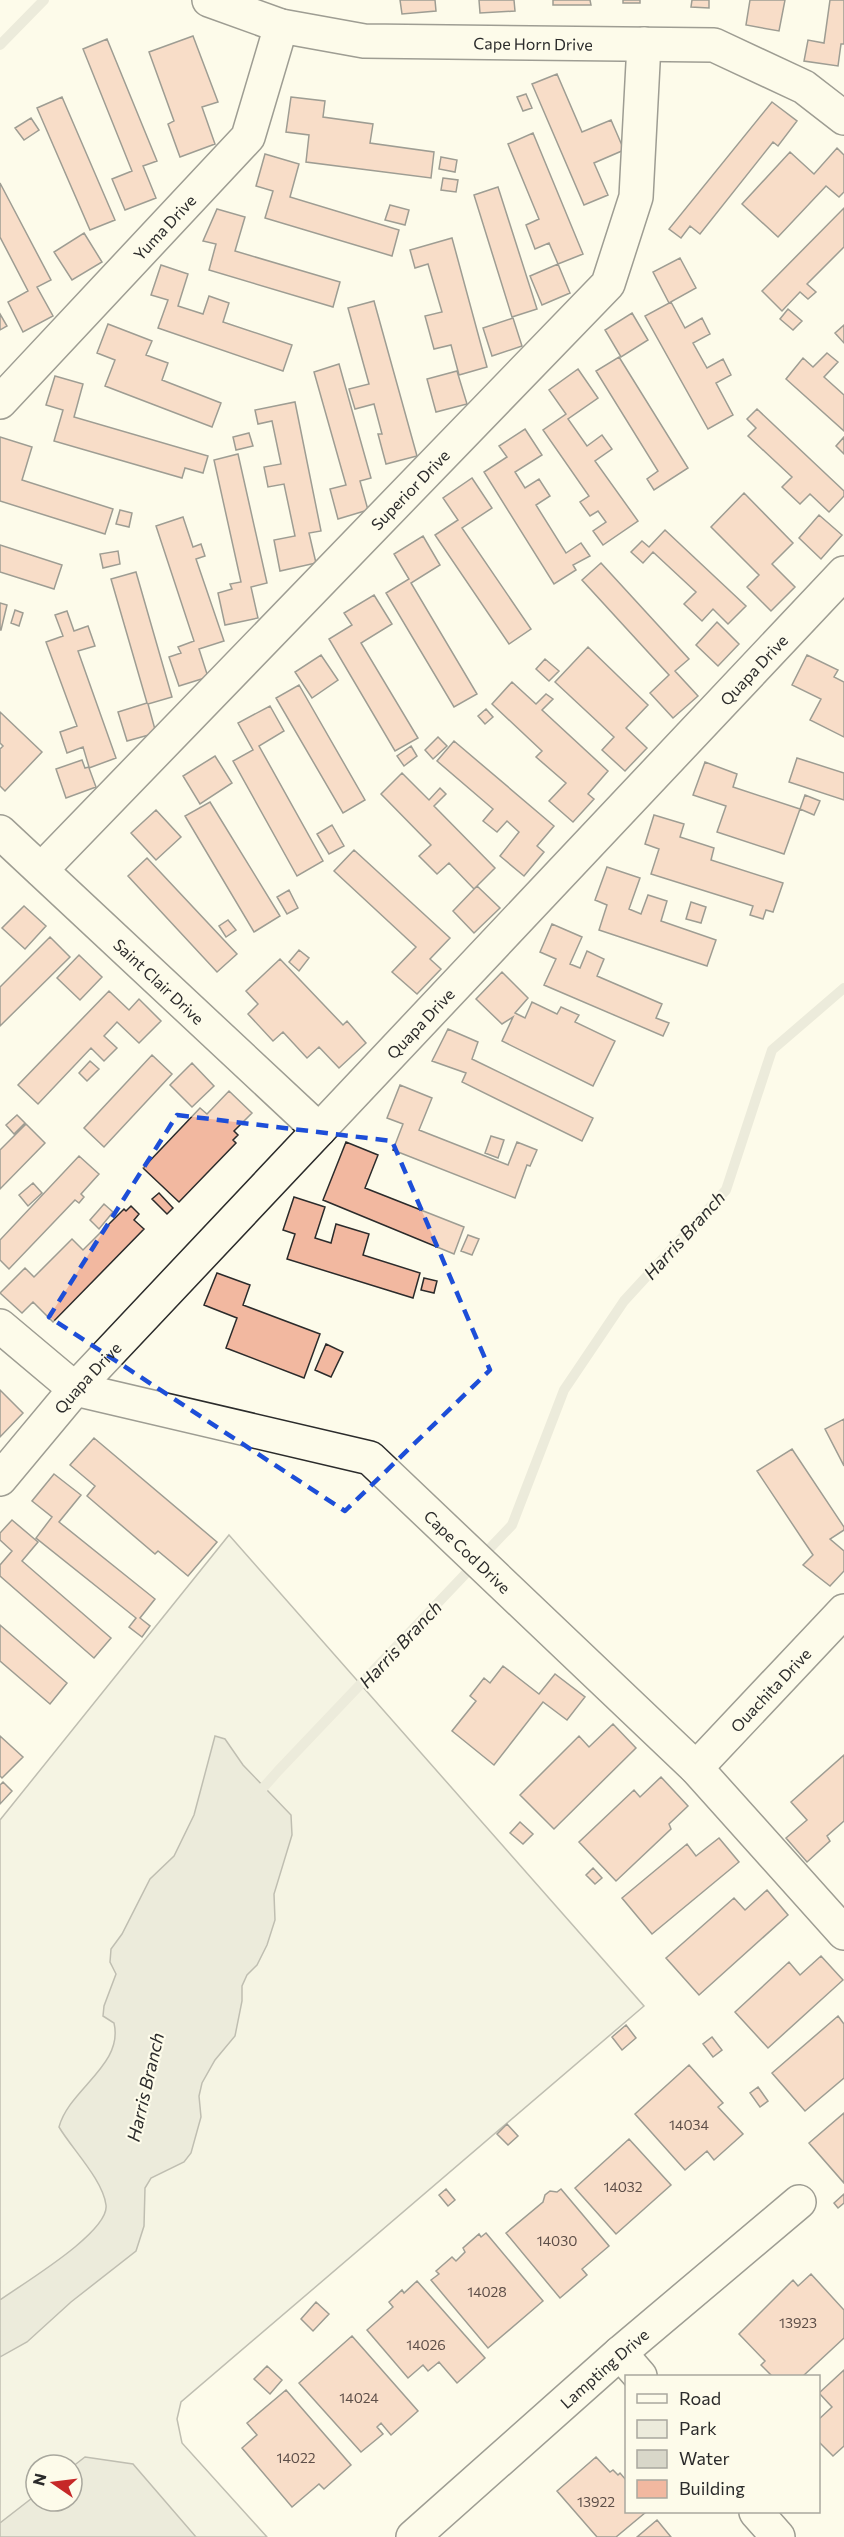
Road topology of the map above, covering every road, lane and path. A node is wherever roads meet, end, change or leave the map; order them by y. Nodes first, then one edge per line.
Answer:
1 (209, 0) edge
2 (281, 26) junction
3 (644, 44) junction
4 (844, 118) edge
5 (0, 402) edge
6 (844, 573) edge
7 (0, 832) edge
8 (41, 870) junction
9 (319, 1130) junction
10 (0, 1326) edge
11 (75, 1389) junction
12 (0, 1479) edge
13 (844, 1611) edge
14 (696, 1768) junction
15 (844, 1933) edge
16 (799, 2202) dead end
17 (630, 2365) edge
18 (758, 2513) edge
19 (413, 2537) edge
20 (778, 2537) edge

1 - 2 street, Cape Horn Drive
2 - 3 street, Cape Horn Drive
2 - 5 street, Yuma Drive
3 - 4 street, Cape Horn Drive
3 - 8 street, Superior Drive
6 - 9 street, Quapa Drive
7 - 8 street, Saint Clair Drive
8 - 9 street, Saint Clair Drive
9 - 11 street, Quapa Drive
10 - 11 street, Cape Cod Drive
11 - 12 street, Quapa Drive
11 - 14 street, Cape Cod Drive
13 - 14 street, Ouachita Drive
14 - 15 street, Cape Cod Drive
16 - 17 street, Lampting Drive
17 - 19 street, Lampting Drive
18 - 20 street

